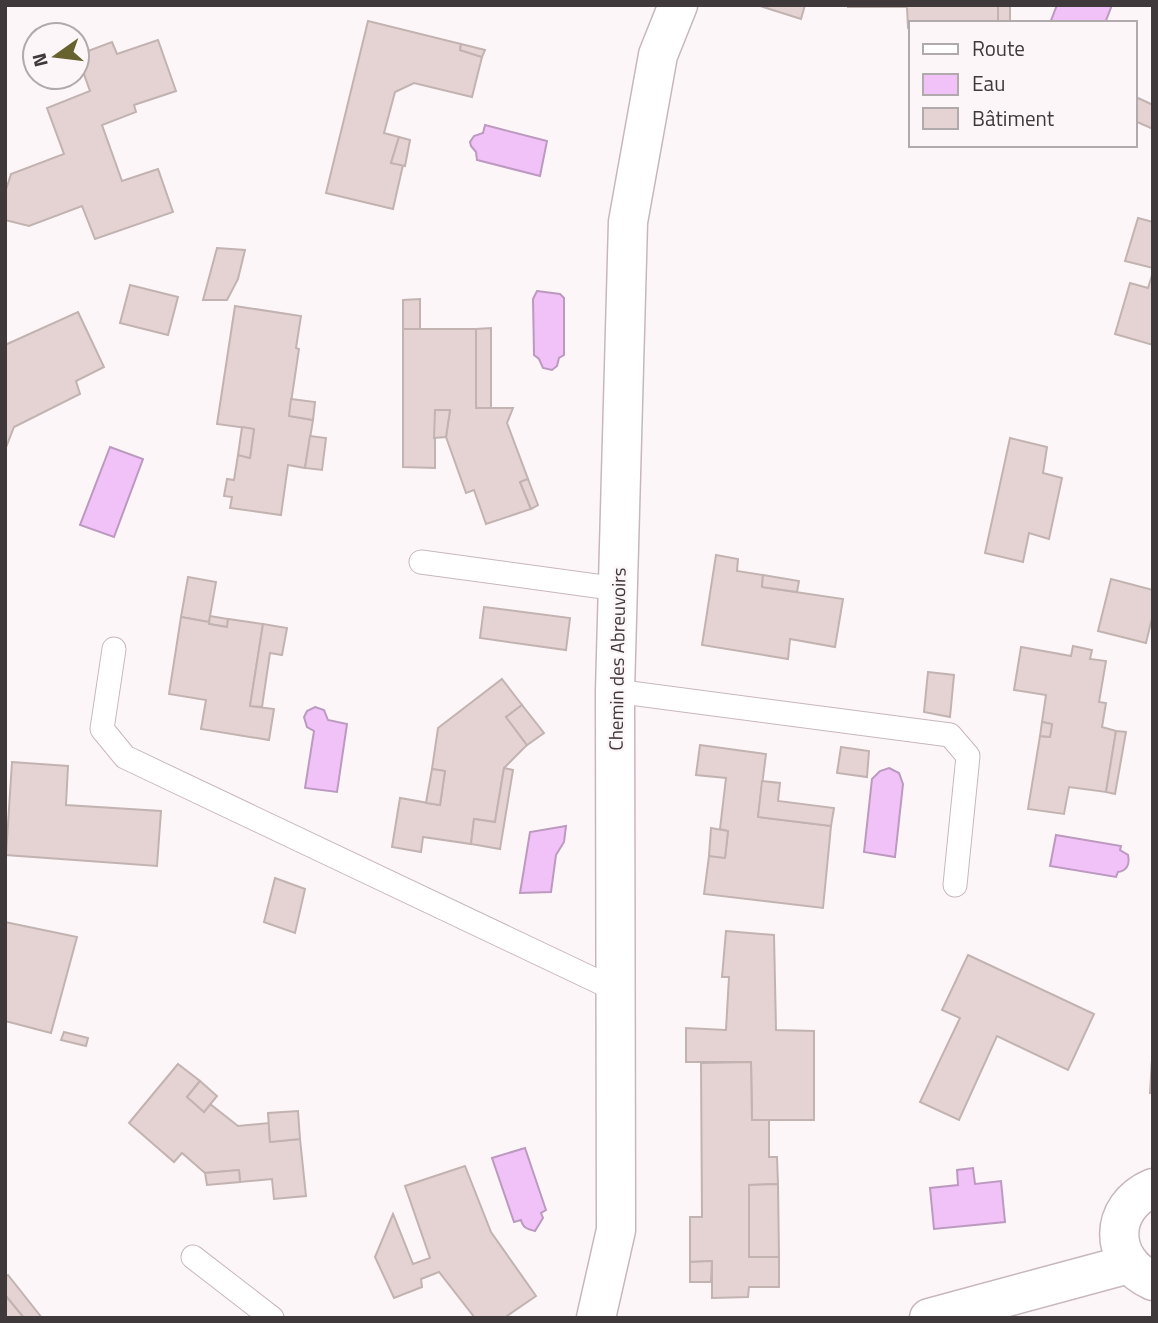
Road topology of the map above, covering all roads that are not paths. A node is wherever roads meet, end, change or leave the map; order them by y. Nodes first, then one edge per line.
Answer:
1 (678, 5) edge
2 (421, 562) dead end
3 (618, 589) junction
4 (114, 649) dead end
5 (615, 691) junction
6 (955, 885) dead end
7 (616, 990) junction
8 (1153, 1188) edge
9 (193, 1257) dead end
10 (1141, 1272) edge
11 (272, 1318) edge
12 (596, 1318) edge
13 (929, 1318) edge

1 - 3 street, Chemin des Abreuvoirs
2 - 3 lane
3 - 5 street, Chemin des Abreuvoirs
4 - 7 lane
5 - 6 lane
5 - 7 street, Chemin des Abreuvoirs
7 - 12 street, Chemin des Abreuvoirs
8 - 10 street
9 - 11 lane
10 - 13 street

